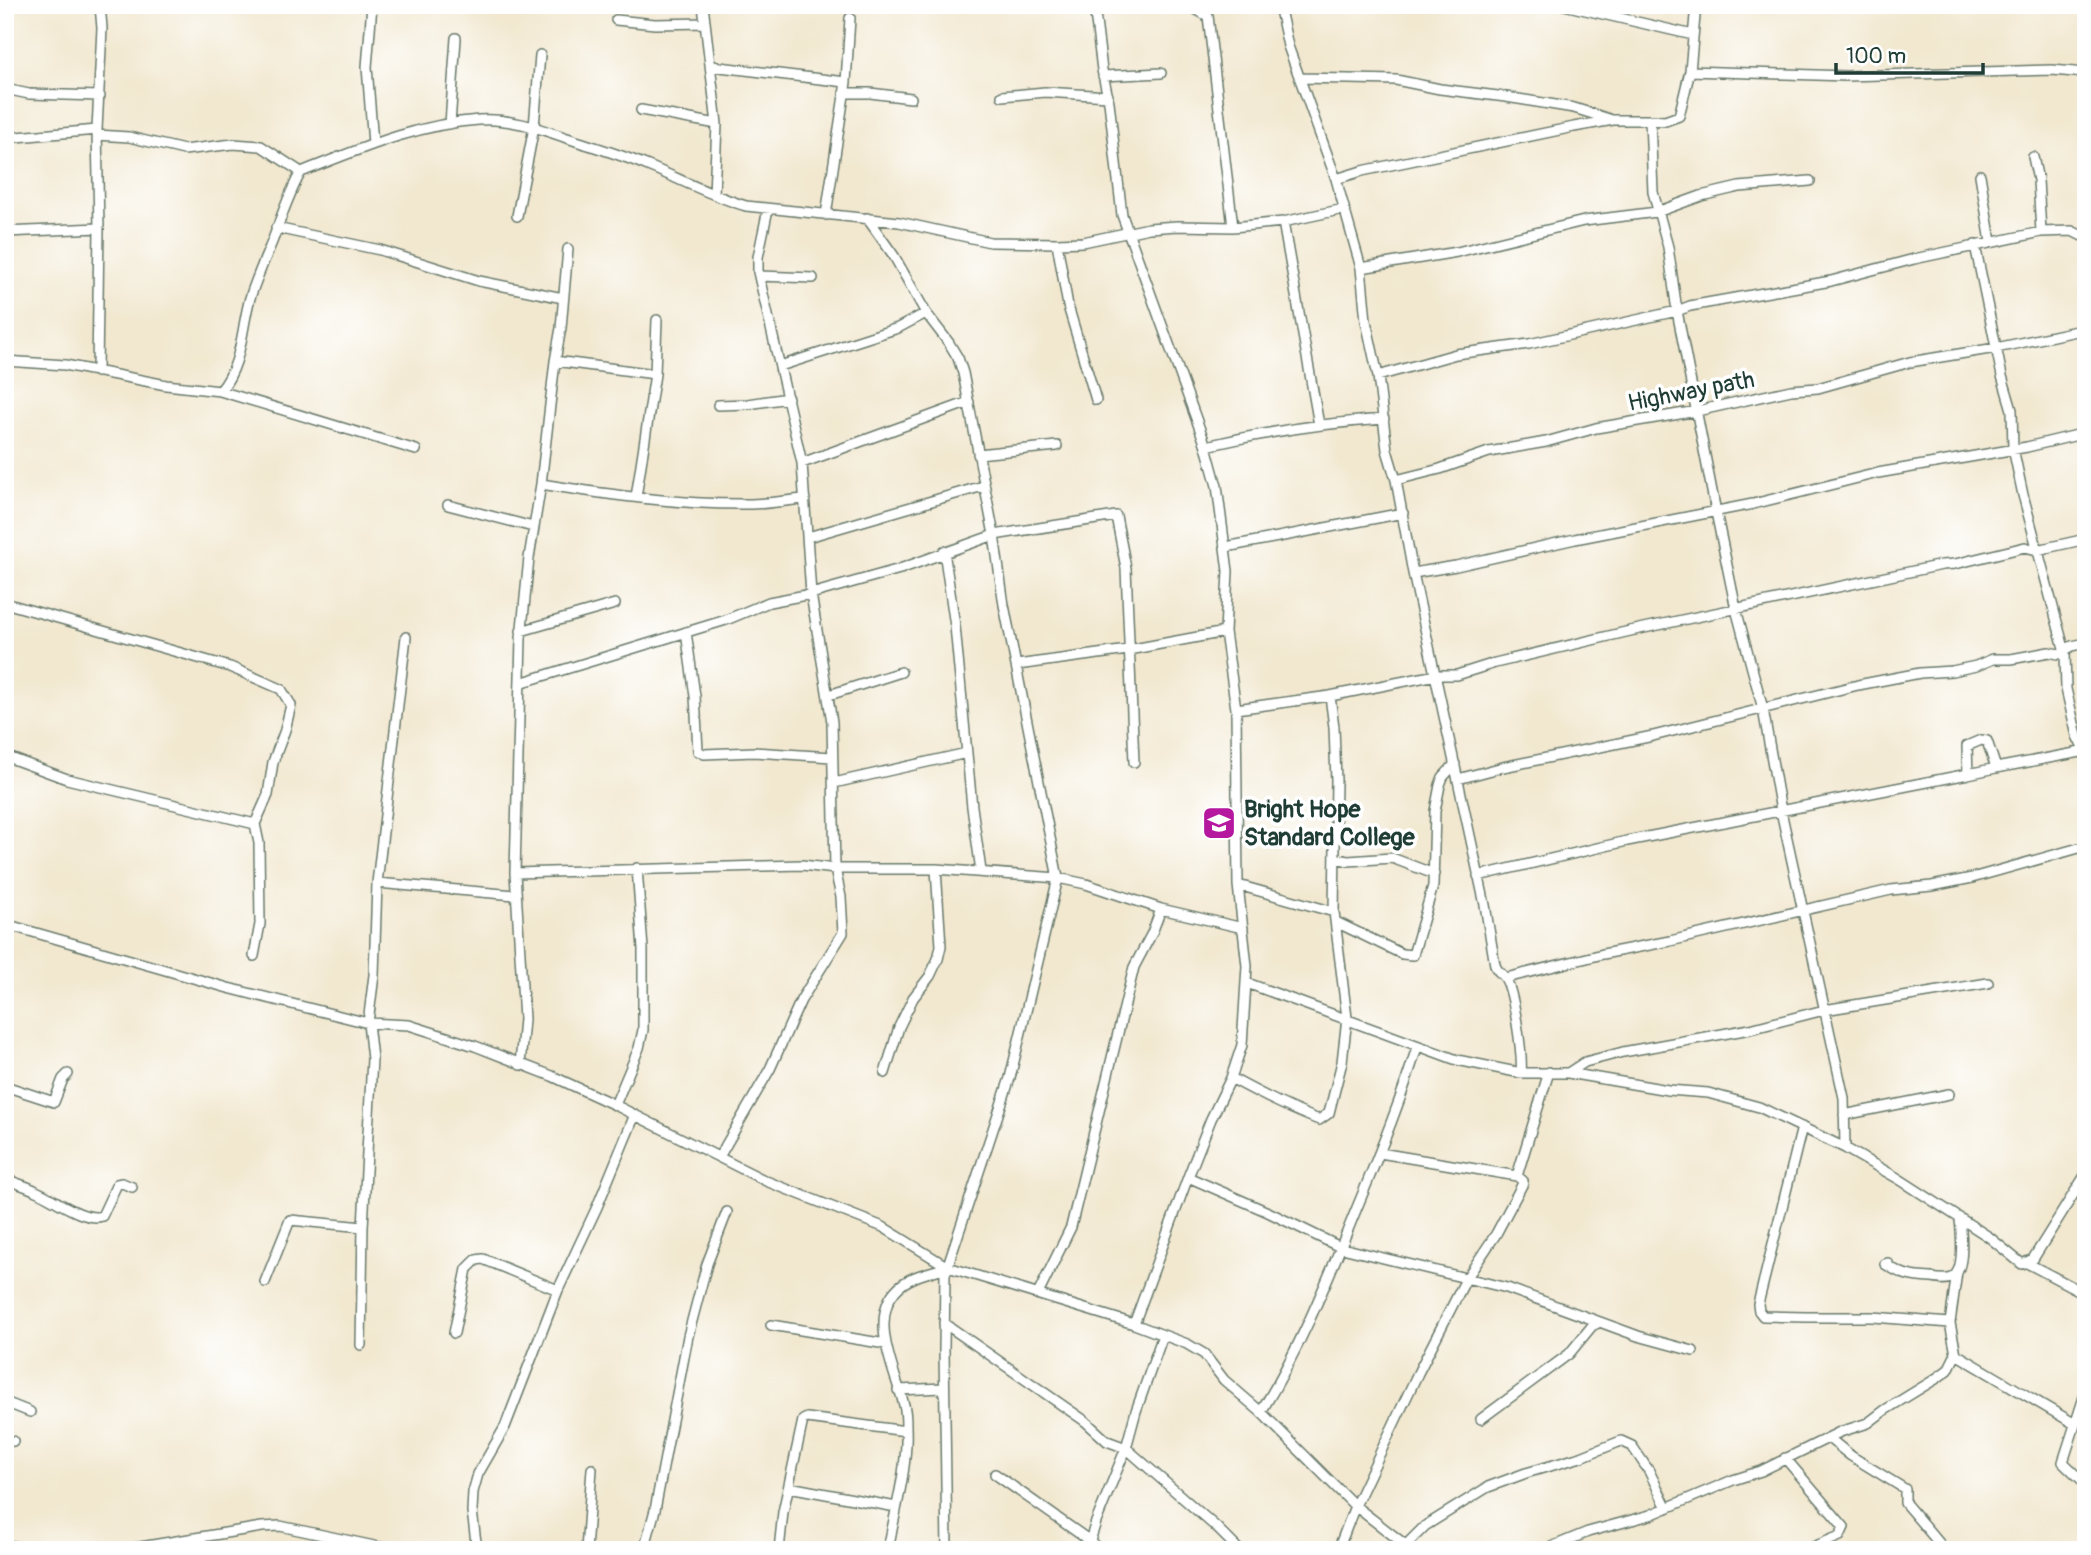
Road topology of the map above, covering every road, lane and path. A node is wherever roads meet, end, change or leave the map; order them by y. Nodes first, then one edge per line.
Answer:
1 (100, 5) edge
2 (372, 5) edge
3 (703, 5) edge
4 (1094, 5) edge
5 (1166, 5) edge
6 (1279, 5) edge
7 (1564, 5) edge
8 (1696, 5) edge
9 (850, 18) dead end
10 (616, 20) dead end
11 (705, 23) junction
12 (1693, 35) junction
13 (456, 38) dead end
14 (540, 55) dead end
15 (711, 65) junction
16 (1690, 71) junction
17 (2086, 73) edge
18 (1161, 74) dead end
19 (1103, 76) junction
20 (1300, 78) junction
21 (846, 82) junction
22 (5, 89) edge
23 (844, 93) junction
24 (100, 96) junction
25 (1002, 96) dead end
26 (1108, 96) junction
27 (911, 98) dead end
28 (640, 110) dead end
29 (1613, 120) junction
30 (1650, 120) junction
31 (450, 124) junction
32 (716, 124) junction
33 (534, 127) junction
34 (97, 133) junction
35 (5, 138) edge
36 (373, 144) junction
37 (2033, 157) dead end
38 (301, 172) junction
39 (1980, 175) dead end
40 (1336, 179) junction
41 (1810, 181) dead end
42 (714, 194) junction
43 (768, 209) junction
44 (1344, 209) junction
45 (1657, 212) junction
46 (826, 215) junction
47 (517, 216) dead end
48 (867, 218) junction
49 (1283, 222) junction
50 (1233, 227) junction
51 (99, 228) junction
52 (276, 228) junction
53 (5, 232) edge
54 (2041, 232) junction
55 (1131, 233) junction
56 (2086, 238) edge
57 (1992, 242) junction
58 (1057, 243) junction
59 (1975, 245) junction
60 (568, 249) dead end
61 (1362, 268) junction
62 (759, 276) junction
63 (813, 278) dead end
64 (563, 298) junction
65 (1677, 312) junction
66 (926, 313) junction
67 (657, 320) dead end
68 (2086, 329) edge
69 (1996, 348) junction
70 (5, 361) edge
71 (555, 361) junction
72 (780, 366) junction
73 (97, 372) junction
74 (655, 374) junction
75 (1378, 376) junction
76 (220, 391) junction
77 (788, 398) junction
78 (1096, 400) dead end
79 (969, 402) junction
80 (718, 405) dead end
81 (1697, 411) junction
82 (1384, 419) junction
83 (1319, 425) junction
84 (2086, 433) edge
85 (1057, 446) dead end
86 (1206, 446) junction
87 (2013, 448) junction
88 (416, 450) dead end
89 (978, 454) junction
90 (802, 463) junction
91 (1396, 480) junction
92 (541, 484) junction
93 (983, 486) junction
94 (636, 497) junction
95 (805, 499) junction
96 (448, 505) dead end
97 (1716, 512) junction
98 (1403, 513) junction
99 (533, 527) junction
100 (994, 535) junction
101 (808, 537) junction
102 (2086, 539) edge
103 (1226, 547) junction
104 (2038, 550) junction
105 (944, 551) junction
106 (1413, 573) junction
107 (811, 594) junction
108 (5, 603) edge
109 (615, 604) dead end
110 (1736, 609) junction
111 (521, 631) junction
112 (686, 632) junction
113 (1225, 632) junction
114 (406, 637) dead end
115 (2086, 643) edge
116 (1128, 650) junction
117 (2065, 652) junction
118 (1017, 665) junction
119 (901, 672) dead end
120 (1436, 676) junction
121 (520, 683) junction
122 (829, 695) junction
123 (1330, 696) junction
124 (1236, 709) junction
125 (1763, 709) junction
126 (2086, 752) edge
127 (967, 753) junction
128 (5, 756) edge
129 (832, 757) junction
130 (1134, 762) dead end
131 (1455, 764) junction
132 (1996, 768) junction
133 (1968, 774) junction
134 (1458, 779) junction
135 (834, 783) junction
136 (1781, 811) junction
137 (255, 824) junction
138 (2086, 846) edge
139 (1336, 858) junction
140 (1348, 861) junction
141 (638, 868) junction
142 (835, 869) junction
143 (936, 869) junction
144 (981, 871) junction
145 (515, 873) junction
146 (1434, 874) junction
147 (1478, 876) junction
148 (1336, 877) junction
149 (1058, 878) junction
150 (377, 883) junction
151 (1238, 885) junction
152 (515, 895) junction
153 (1161, 908) junction
154 (1802, 910) junction
155 (1335, 917) junction
156 (5, 924) edge
157 (1243, 928) junction
158 (254, 956) dead end
159 (1506, 978) junction
160 (1988, 983) dead end
161 (1247, 984) junction
162 (1824, 1010) junction
163 (1347, 1018) junction
164 (368, 1023) junction
165 (1417, 1047) junction
166 (520, 1065) junction
167 (1549, 1072) junction
168 (885, 1073) dead end
169 (1521, 1073) junction
170 (1568, 1073) junction
171 (68, 1074) dead end
172 (1231, 1078) junction
173 (5, 1086) edge
174 (1949, 1094) dead end
175 (615, 1105) junction
176 (1844, 1115) junction
177 (634, 1117) junction
178 (1802, 1127) junction
179 (1844, 1148) junction
180 (1380, 1153) junction
181 (719, 1157) junction
182 (2086, 1174) edge
183 (1517, 1175) junction
184 (1188, 1177) junction
185 (5, 1179) edge
186 (132, 1187) dead end
187 (727, 1212) dead end
188 (1960, 1219) junction
189 (363, 1227) junction
190 (1342, 1248) junction
191 (1888, 1263) dead end
192 (2027, 1263) junction
193 (948, 1267) junction
194 (1957, 1272) junction
195 (1466, 1279) junction
196 (265, 1282) dead end
197 (558, 1290) junction
198 (1038, 1294) junction
199 (2086, 1294) edge
200 (1595, 1322) junction
201 (944, 1323) junction
202 (1134, 1324) junction
203 (1950, 1324) junction
204 (771, 1325) dead end
205 (454, 1333) dead end
206 (1163, 1335) junction
207 (886, 1344) junction
208 (361, 1345) dead end
209 (1693, 1351) dead end
210 (1956, 1354) junction
211 (944, 1388) junction
212 (898, 1390) junction
213 (2086, 1391) edge
214 (5, 1402) edge
215 (30, 1412) dead end
216 (1261, 1412) junction
217 (1481, 1419) dead end
218 (2075, 1424) junction
219 (906, 1431) junction
220 (1830, 1438) junction
221 (1126, 1448) junction
222 (1785, 1458) junction
223 (592, 1469) dead end
224 (995, 1475) dead end
225 (2086, 1484) edge
226 (789, 1487) junction
227 (1355, 1506) junction
228 (896, 1507) junction
229 (1667, 1508) junction
230 (5, 1545) edge
231 (1089, 1546) edge
232 (1409, 1547) edge
233 (36, 1550) edge
234 (122, 1550) edge
235 (393, 1550) edge
236 (477, 1550) edge
237 (586, 1550) edge
238 (644, 1550) edge
239 (779, 1550) edge
240 (888, 1550) edge
241 (947, 1550) edge
242 (1099, 1550) edge
243 (1239, 1550) edge
244 (1338, 1550) edge
245 (1544, 1550) edge
246 (1806, 1550) edge
247 (1945, 1550) edge

1 - 24 street
2 - 36 street
3 - 11 street
4 - 19 street
5 - 50 street
6 - 20 street
7 - 12 street
8 - 12 street
9 - 21 street
10 - 11 street
11 - 15 street
12 - 16 street
13 - 31 street
14 - 33 street
15 - 21 street
15 - 32 street
16 - 17 street
16 - 30 street
18 - 19 street
19 - 26 street
20 - 29 street
20 - 40 street
21 - 23 street
22 - 24 street
23 - 27 street
23 - 46 street
24 - 34 street
25 - 26 street
26 - 55 street
28 - 32 street
29 - 30 street
29 - 40 street
30 - 45 street
31 - 33 street
31 - 36 street
32 - 42 street
33 - 42 street
33 - 47 street
34 - 35 street
34 - 38 street
34 - 51 street
36 - 38 street
37 - 54 street
38 - 52 street
39 - 57 street
40 - 44 street
41 - 45 street
42 - 43 street
43 - 46 street
43 - 62 street
44 - 49 street
44 - 61 street
45 - 61 street
45 - 65 street
46 - 48 street
48 - 58 street
48 - 66 street
49 - 50 street
49 - 83 street
50 - 55 street
51 - 53 street
51 - 73 street
52 - 64 street
52 - 76 street
54 - 56 street
54 - 57 street
55 - 58 street
55 - 86 street
57 - 59 street
58 - 78 street
59 - 65 street
59 - 69 street
60 - 64 street
61 - 75 street
62 - 63 street
62 - 72 street
64 - 71 street
65 - 75 street
65 - 81 street
66 - 72 street
66 - 79 street
67 - 74 street
68 - 69 street, Highway path
69 - 81 street, Highway path
69 - 87 street
70 - 73 street
71 - 74 street
71 - 92 street
72 - 77 street
73 - 76 street
74 - 94 street
75 - 82 street
76 - 88 street
77 - 80 street
77 - 90 street
79 - 89 street
79 - 90 street
81 - 91 street, Highway path
81 - 97 street
82 - 83 street
82 - 91 street
83 - 86 street
84 - 87 street
85 - 89 street
86 - 103 street
87 - 97 street
87 - 104 street
89 - 93 street
90 - 95 street
91 - 98 street
92 - 94 street
92 - 99 street
93 - 100 street
93 - 101 street
94 - 95 street
95 - 101 street
96 - 99 street
97 - 106 street
97 - 110 street
98 - 103 street
98 - 106 street
99 - 111 street
100 - 105 street
100 - 116 street
100 - 118 street
101 - 107 street
102 - 104 street
103 - 113 street
104 - 110 street
104 - 117 street
105 - 107 street
105 - 127 street
106 - 120 street
107 - 112 street
107 - 122 street
108 - 137 street
109 - 111 street
110 - 120 street
110 - 125 street
111 - 121 street
112 - 121 street
112 - 129 street
113 - 116 street
113 - 124 street
114 - 150 street
115 - 117 street
116 - 118 street
116 - 130 street
117 - 125 street
117 - 126 street
118 - 149 street
119 - 122 street
120 - 123 street
120 - 131 street
121 - 145 street
122 - 129 street
123 - 124 street
123 - 139 street
124 - 151 street
125 - 134 street
125 - 136 street
126 - 132 street
127 - 135 street
127 - 144 street
128 - 137 street
129 - 135 street
131 - 134 street
131 - 146 street
132 - 133 street
132 - 133 street
133 - 136 street
134 - 147 street
135 - 142 street
136 - 147 street
136 - 154 street
137 - 158 street
138 - 154 street
139 - 140 street
139 - 148 street
140 - 146 street
140 - 148 street
141 - 142 street
141 - 145 street
141 - 175 street
142 - 143 street
142 - 181 street
143 - 144 street
143 - 168 street
144 - 149 street
145 - 152 street
146 - 155 street
147 - 159 street
148 - 155 street
149 - 153 street
149 - 193 street
150 - 152 street
150 - 164 street
151 - 155 street
151 - 157 street
152 - 166 street
153 - 157 street
153 - 198 street
154 - 159 street
154 - 162 street
155 - 163 street
156 - 164 street
157 - 161 street
159 - 169 street
160 - 162 street
161 - 163 street
161 - 172 street
162 - 170 street
162 - 176 street
163 - 165 street
163 - 172 street
164 - 166 street
164 - 189 street
165 - 169 street
165 - 180 street
166 - 175 street
167 - 169 street
167 - 170 street
167 - 183 street
170 - 178 street
171 - 173 street
172 - 184 street
174 - 176 street
175 - 177 street
176 - 179 street
177 - 181 street
177 - 197 street
178 - 179 street
178 - 203 street
179 - 188 street
180 - 183 street
180 - 190 street
181 - 193 street
182 - 192 street
183 - 195 street
184 - 190 street
184 - 202 street
185 - 186 street
187 - 238 street
188 - 192 street
188 - 194 street
189 - 196 street
189 - 208 street
190 - 195 street
190 - 216 street
191 - 194 street
192 - 199 street
193 - 198 street
193 - 201 street
193 - 207 street
194 - 203 street
195 - 200 street
195 - 227 street
197 - 205 street
197 - 236 street
198 - 202 street
200 - 209 street
200 - 217 street
201 - 211 street
201 - 221 street
202 - 206 street
203 - 210 street
204 - 207 street
206 - 216 street
206 - 221 street
207 - 212 street
210 - 218 street
210 - 220 street
211 - 212 street
211 - 241 street
212 - 219 street
213 - 218 street
214 - 215 street
216 - 227 street
218 - 225 street
219 - 226 street
219 - 228 street
220 - 222 street
220 - 247 street
221 - 231 street
221 - 243 street
222 - 229 street
222 - 246 street
223 - 237 street
224 - 231 street
226 - 228 street
226 - 239 street
227 - 232 street
227 - 244 street
228 - 240 street
229 - 232 street
229 - 245 street
230 - 233 street
231 - 242 street
234 - 235 street

